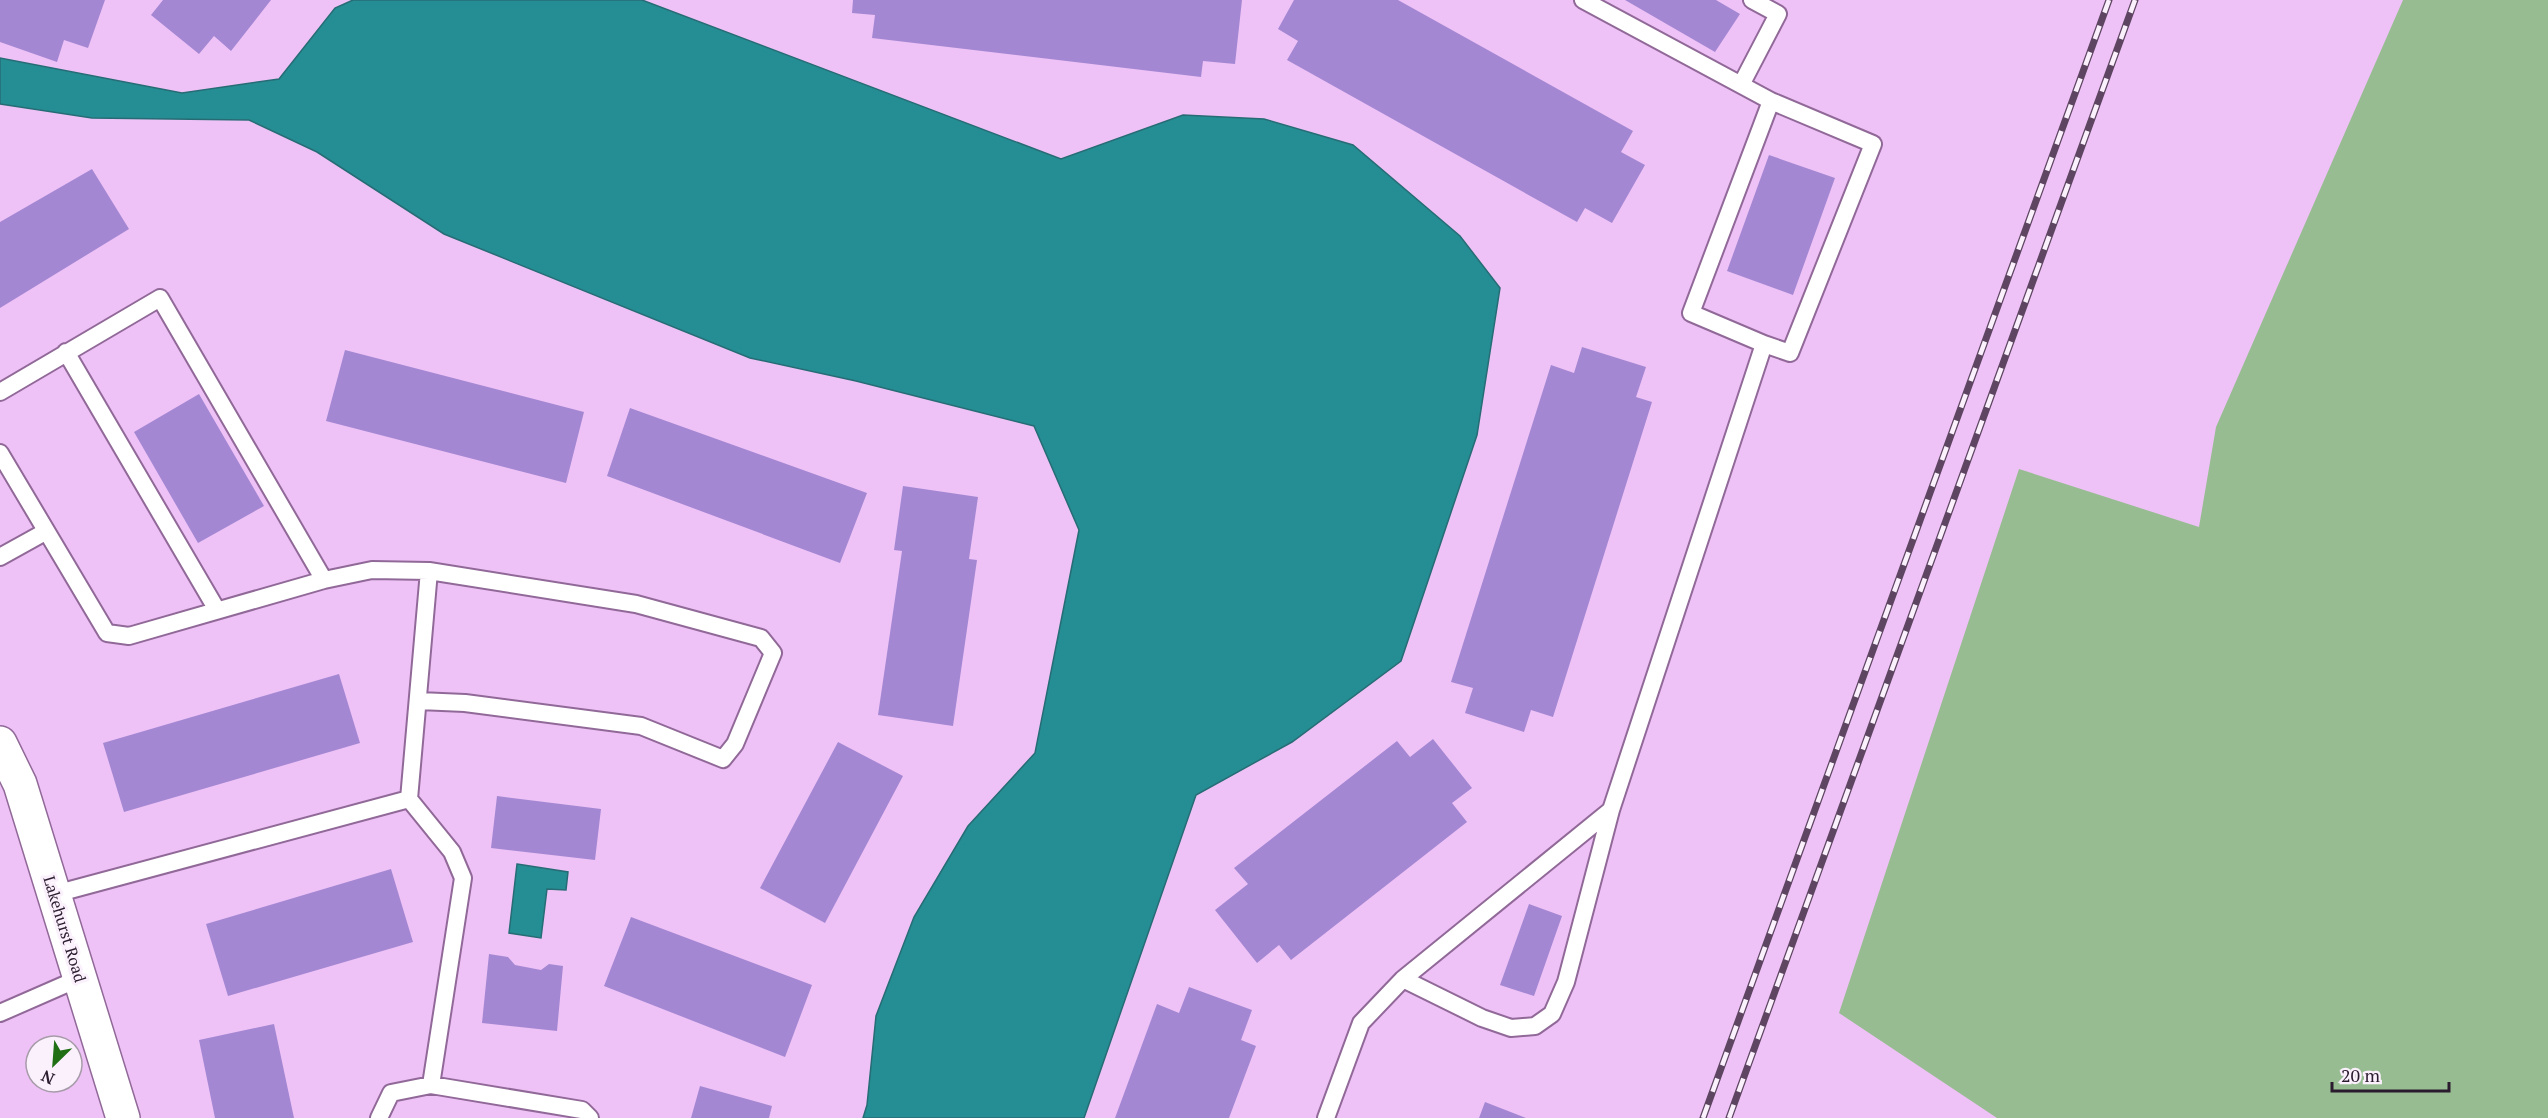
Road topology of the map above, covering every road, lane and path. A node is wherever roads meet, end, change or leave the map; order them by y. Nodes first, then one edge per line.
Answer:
1 (1583, 0) edge
2 (1752, 0) edge
3 (1741, 85) junction
4 (1771, 101) junction
5 (1764, 344) junction
6 (66, 352) junction
7 (0, 392) edge
8 (0, 453) edge
9 (45, 532) junction
10 (0, 557) edge
11 (429, 571) junction
12 (324, 580) junction
13 (217, 610) junction
14 (419, 701) junction
15 (0, 742) edge
16 (409, 800) junction
17 (1611, 810) junction
18 (55, 894) junction
19 (80, 978) junction
20 (1403, 979) junction
21 (0, 1013) edge
22 (431, 1086) junction
23 (123, 1118) edge
24 (379, 1118) edge
25 (590, 1118) edge
26 (1326, 1118) edge

1 - 3 lane
2 - 3 lane
3 - 4 lane
4 - 5 lane
4 - 5 lane
5 - 17 lane
6 - 7 lane
6 - 12 lane
6 - 13 lane
8 - 9 lane
9 - 10 lane
9 - 13 lane
11 - 12 lane
11 - 14 lane
11 - 14 lane
12 - 13 lane
14 - 16 lane
15 - 18 street, Lakehurst Road
16 - 18 lane
16 - 22 lane
17 - 20 lane
17 - 20 lane
18 - 19 street, Lakehurst Road
19 - 21 lane
19 - 23 street, Lakehurst Road
20 - 26 lane
22 - 24 lane
22 - 25 lane

